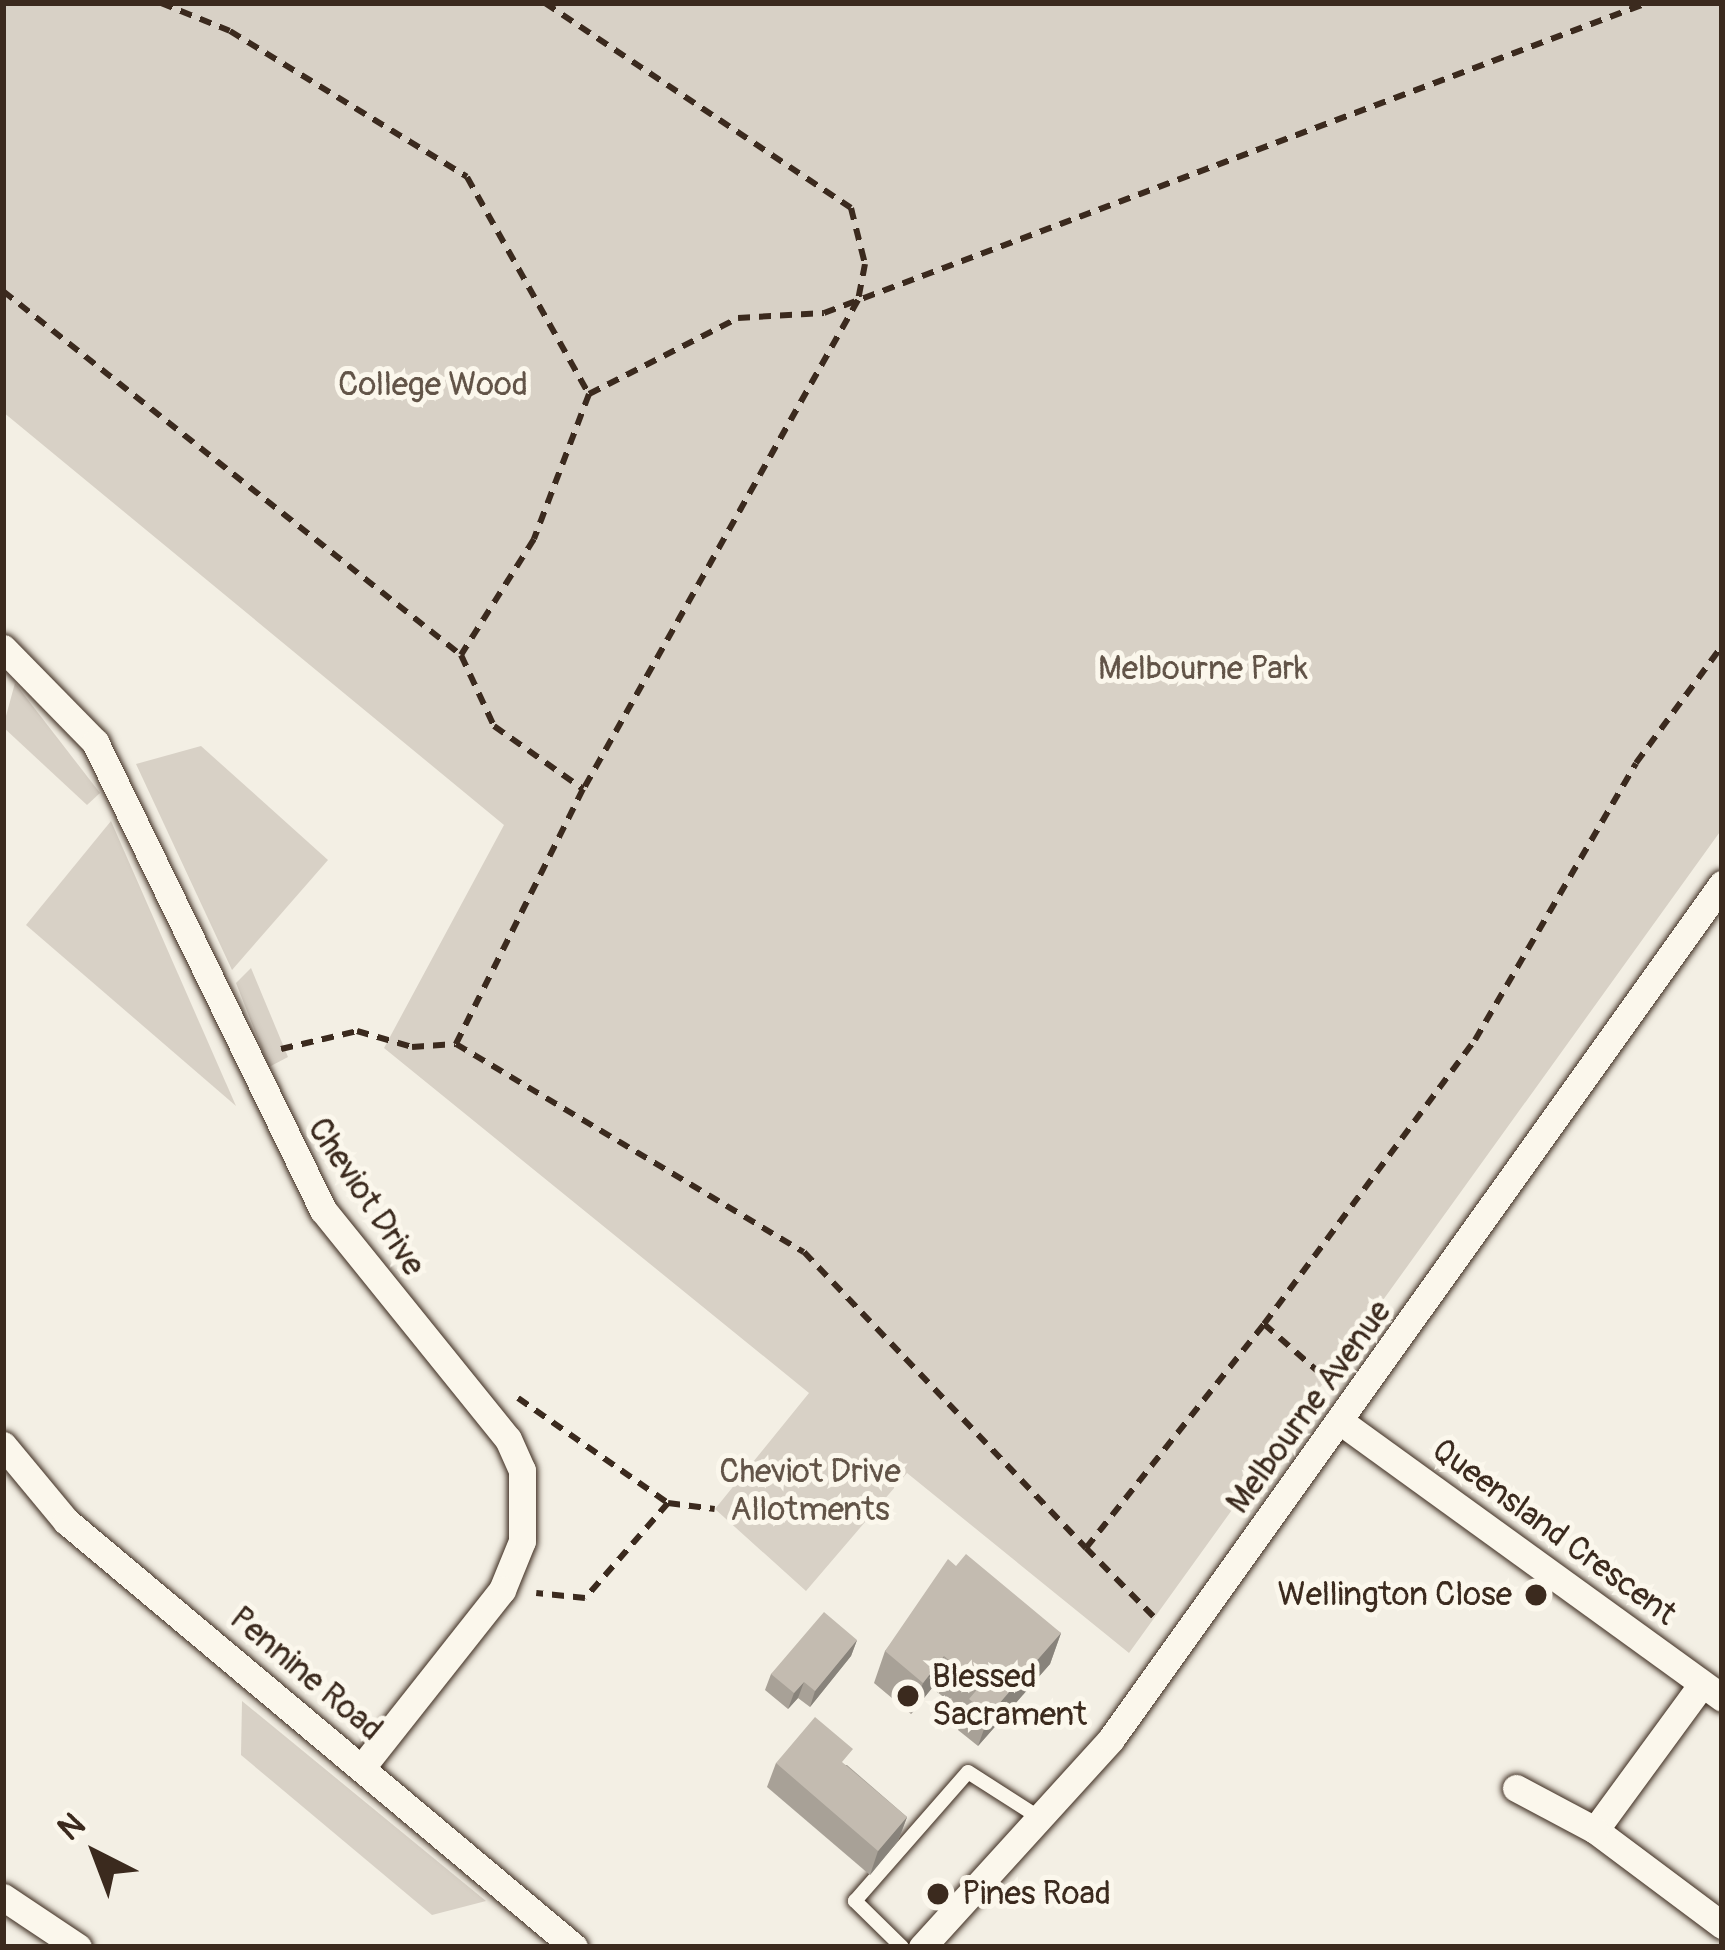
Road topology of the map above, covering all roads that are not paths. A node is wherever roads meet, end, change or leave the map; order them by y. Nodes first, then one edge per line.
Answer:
1 (3, 648) edge
2 (1722, 884) edge
3 (1352, 1413) junction
4 (3, 1445) edge
5 (1712, 1691) edge
6 (362, 1767) junction
7 (1516, 1788) dead end
8 (1040, 1818) junction
9 (1595, 1830) junction
10 (3, 1897) edge
11 (1722, 1924) edge
12 (78, 1947) edge
13 (574, 1947) edge
14 (902, 1947) edge
15 (922, 1947) edge

1 - 6 street, Cheviot Drive
2 - 3 street, Melbourne Avenue
3 - 5 street, Queensland Crescent
3 - 8 street, Melbourne Avenue
4 - 6 street, Pennine Road
5 - 9 street
6 - 13 street, Pennine Road
7 - 9 street
8 - 14 lane
8 - 15 street, Melbourne Avenue
9 - 11 street
10 - 12 street

